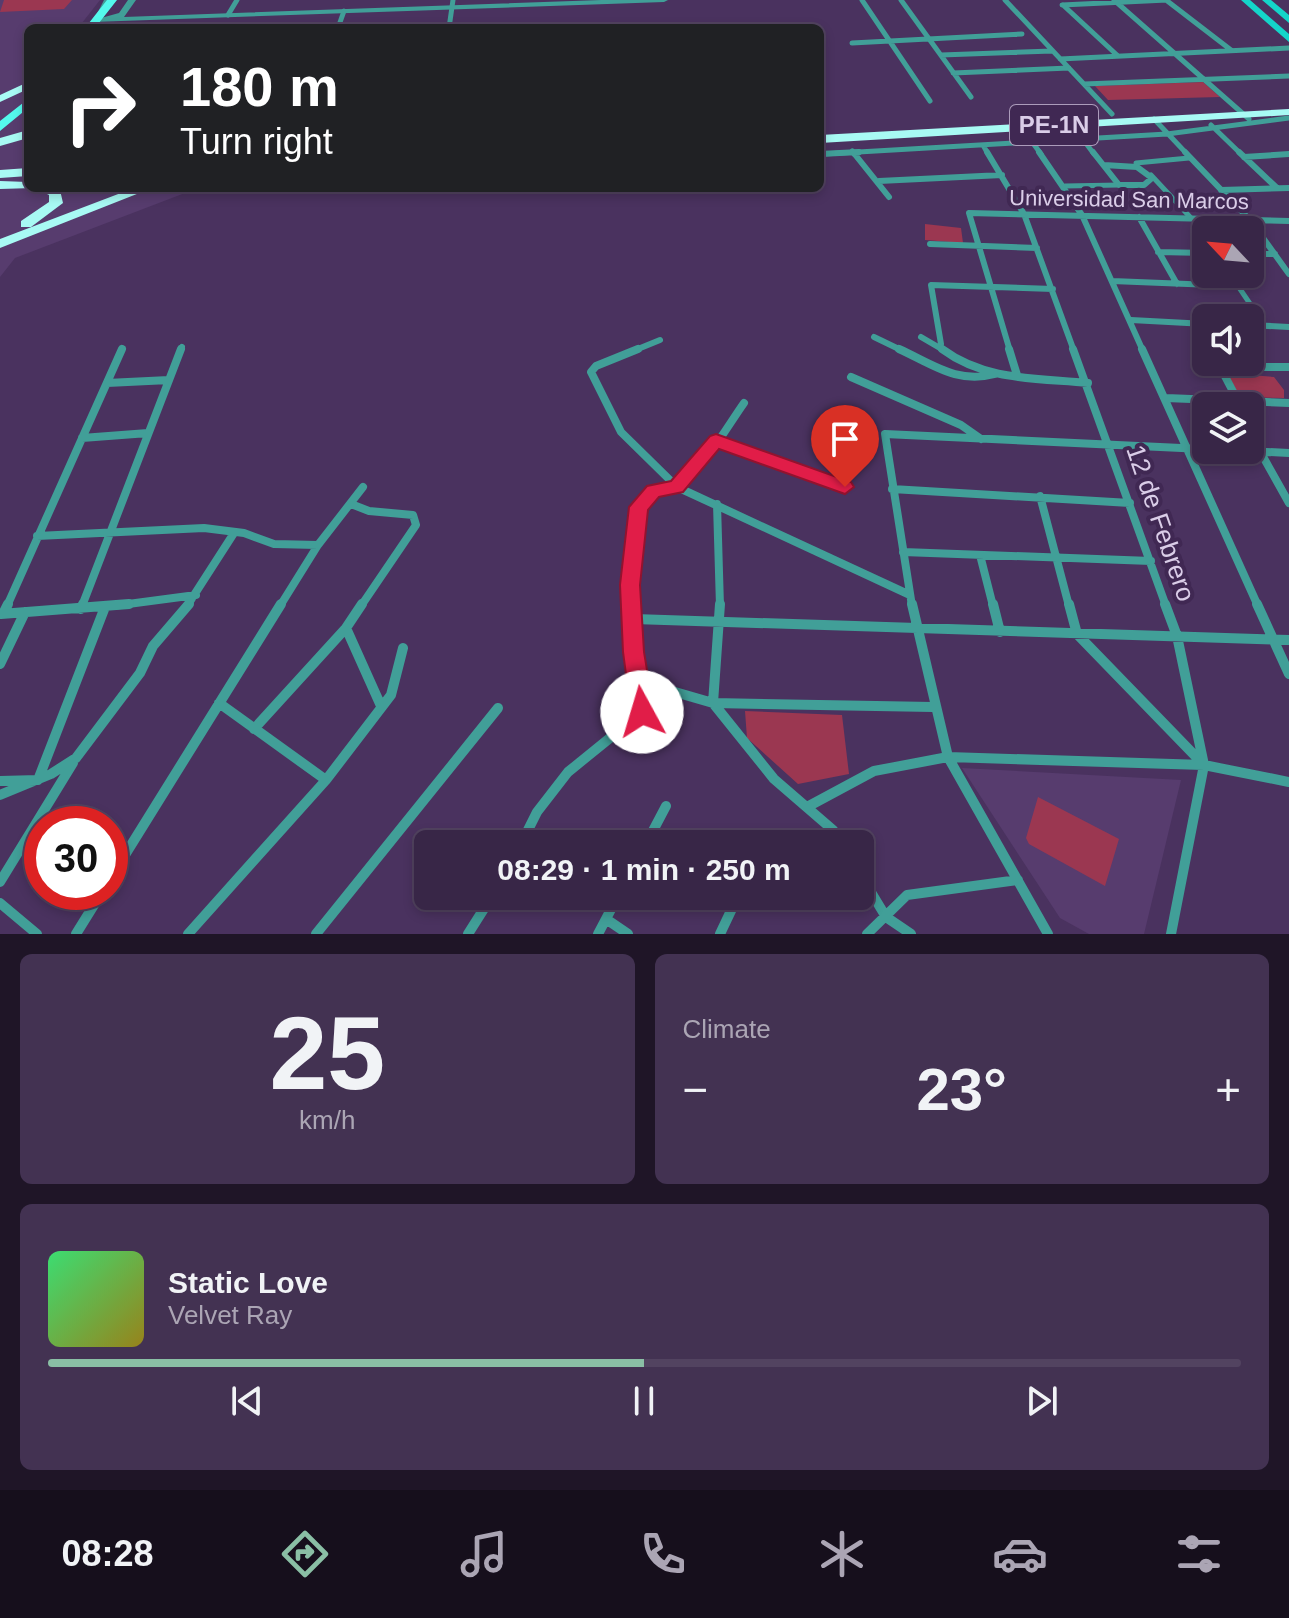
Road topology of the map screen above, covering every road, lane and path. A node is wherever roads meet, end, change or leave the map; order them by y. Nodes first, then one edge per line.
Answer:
1 (110, 0) edge
2 (126, 0) edge
3 (132, 0) edge
4 (237, 0) edge
5 (566, 0) edge
6 (590, 0) edge
7 (664, 0) edge
8 (862, 0) edge
9 (901, 0) edge
10 (1005, 0) edge
11 (1166, 0) edge
12 (1245, 0) edge
13 (1266, 0) edge
14 (621, 1) edge
15 (1115, 1) edge
16 (453, 3) edge
17 (508, 4) edge
18 (344, 11) junction
19 (228, 15) junction
20 (112, 19) junction
21 (1289, 20) edge
22 (98, 24) edge
23 (100, 24) edge
24 (339, 24) edge
25 (450, 24) edge
26 (1022, 34) dead end
27 (929, 39) junction
28 (1289, 39) edge
29 (890, 41) junction
30 (852, 43) dead end
31 (1289, 48) edge
32 (1231, 50) junction
33 (1052, 51) junction
34 (1176, 53) junction
35 (941, 55) junction
36 (1118, 56) junction
37 (1060, 59) junction
38 (1069, 68) junction
39 (953, 73) junction
40 (1289, 76) edge
41 (1206, 79) junction
42 (1084, 84) junction
43 (24, 87) edge
44 (24, 94) edge
45 (971, 97) dead end
46 (0, 99) edge
47 (930, 101) dead end
48 (1289, 104) edge
49 (24, 106) edge
50 (1289, 112) edge
51 (1112, 114) junction
52 (1245, 114) junction
53 (0, 115) edge
54 (1202, 117) junction
55 (1289, 118) edge
56 (1154, 119) junction
57 (1212, 126) junction
58 (0, 127) edge
59 (1021, 127) junction
60 (824, 129) edge
61 (1167, 134) junction
62 (24, 135) edge
63 (1082, 138) junction
64 (824, 139) edge
65 (0, 142) edge
66 (1031, 142) junction
67 (983, 145) junction
68 (852, 151) junction
69 (824, 154) edge
70 (1288, 156) edge
71 (1244, 157) junction
72 (1189, 158) junction
73 (1136, 163) joint
74 (1124, 164) junction
75 (1104, 165) junction
76 (24, 172) edge
77 (0, 174) edge
78 (1002, 175) junction
79 (1151, 175) junction
80 (879, 181) junction
81 (0, 184) edge
82 (24, 184) edge
83 (1119, 185) junction
84 (1065, 186) junction
85 (1277, 188) junction
86 (1289, 188) edge
87 (1221, 190) junction
88 (52, 192) edge
89 (136, 192) edge
90 (889, 197) dead end
91 (1024, 214) junction
92 (1082, 215) junction
93 (1246, 216) edge
94 (1139, 217) junction
95 (1191, 218) joint
96 (1264, 220) edge
97 (1289, 221) edge
98 (0, 234) edge
99 (1264, 239) edge
100 (0, 244) edge
101 (930, 244) dead end
102 (979, 247) junction
103 (1037, 248) junction
104 (1158, 252) junction
105 (1192, 253) edge
106 (1264, 254) edge
107 (1275, 254) junction
108 (1289, 274) edge
109 (1112, 281) junction
110 (1177, 284) junction
111 (1192, 284) edge
112 (990, 286) junction
113 (1239, 288) edge
114 (1053, 289) junction
115 (1131, 320) junction
116 (1192, 323) edge
117 (1265, 326) joint
118 (1289, 327) edge
119 (874, 337) dead end
120 (921, 337) dead end
121 (660, 340) dead end
122 (941, 344) junction
123 (182, 347) dead end
124 (122, 349) dead end
125 (1264, 367) edge
126 (1288, 369) edge
127 (995, 374) junction
128 (1017, 375) junction
129 (851, 377) dead end
130 (169, 380) junction
131 (107, 383) junction
132 (1088, 383) junction
133 (1166, 398) junction
134 (1192, 399) edge
135 (1264, 402) edge
136 (744, 403) dead end
137 (1289, 403) edge
138 (148, 433) junction
139 (82, 438) junction
140 (981, 439) junction
141 (716, 441) junction
142 (1111, 447) junction
143 (1190, 451) junction
144 (1264, 453) edge
145 (1289, 453) edge
146 (1264, 458) edge
147 (363, 487) dead end
148 (677, 487) junction
149 (845, 487) dead end
150 (892, 489) junction
151 (1040, 496) junction
152 (1130, 503) junction
153 (1289, 503) edge
154 (351, 504) junction
155 (717, 504) junction
156 (108, 533) junction
157 (234, 533) junction
158 (37, 536) junction
159 (318, 545) junction
160 (903, 552) junction
161 (980, 555) junction
162 (1058, 558) junction
163 (1151, 561) junction
164 (196, 595) junction
165 (910, 595) junction
166 (105, 607) junction
167 (81, 609) junction
168 (25, 612) junction
169 (2, 614) edge
170 (634, 619) junction
171 (720, 619) junction
172 (346, 628) junction
173 (916, 630) junction
174 (1000, 632) junction
175 (1077, 634) junction
176 (1177, 636) junction
177 (1275, 639) junction
178 (1289, 640) edge
179 (403, 648) dead end
180 (0, 664) edge
181 (1289, 674) edge
182 (219, 703) junction
183 (713, 703) junction
184 (381, 706) junction
185 (933, 707) junction
186 (498, 708) dead end
187 (642, 712) junction
188 (254, 729) junction
189 (948, 757) junction
190 (76, 758) junction
191 (1204, 765) junction
192 (38, 780) junction
193 (326, 780) junction
194 (0, 781) edge
195 (1289, 782) edge
196 (0, 795) edge
197 (666, 806) dead end
198 (807, 807) junction
199 (526, 830) edge
200 (653, 830) edge
201 (833, 830) edge
202 (128, 850) edge
203 (1018, 880) junction
204 (0, 882) edge
205 (874, 897) edge
206 (0, 903) edge
207 (91, 910) edge
208 (483, 910) edge
209 (611, 910) edge
210 (731, 910) edge
211 (886, 917) junction
212 (606, 919) junction
213 (37, 934) edge
214 (76, 934) edge
215 (188, 934) edge
216 (316, 934) edge
217 (468, 934) edge
218 (598, 934) edge
219 (628, 934) edge
220 (720, 934) edge
221 (867, 934) edge
222 (911, 934) edge
223 (1048, 934) edge
224 (1171, 934) edge

1 - 22 main road
2 - 20 main road
3 - 20 street
4 - 19 street
5 - 6 street
5 - 17 street
7 - 14 street
8 - 29 street
9 - 27 street
10 - 33 street
11 - 15 street
11 - 32 street
12 - 28 main road
13 - 21 main road
14 - 17 street
15 - 34 street
15 - 36 street
16 - 17 street
16 - 18 street
16 - 25 street
18 - 19 street
18 - 24 street
19 - 20 street
20 - 23 main road
26 - 27 street
27 - 29 street
27 - 35 street
29 - 30 street
29 - 47 street
31 - 32 street
32 - 34 street
33 - 35 street
33 - 37 street
34 - 36 street
34 - 41 street
35 - 39 street
36 - 37 street
37 - 38 street
38 - 39 street
38 - 42 street
39 - 45 street
40 - 41 street
41 - 42 street
41 - 52 street
42 - 51 street
43 - 46 highway
44 - 53 main road
48 - 52 highway, PE-1N
49 - 58 main road
50 - 52 highway, PE-1N
51 - 52 highway, PE-1N
51 - 60 highway, PE-1N
52 - 54 highway, PE-1N
52 - 55 street
52 - 57 street
54 - 56 highway, PE-1N
54 - 57 street
56 - 59 highway, PE-1N
56 - 61 street
57 - 61 street
57 - 71 street
59 - 64 highway, PE-1N
59 - 66 street
61 - 63 street
61 - 72 street
62 - 65 highway
63 - 66 street
63 - 75 street
66 - 67 street
66 - 84 street
67 - 68 street
67 - 78 street, 12 de Febrero
68 - 69 street
68 - 80 street
70 - 71 street
71 - 85 street
72 - 73 street
72 - 87 street
73 - 74 street
74 - 75 street
74 - 79 street
75 - 83 street
76 - 77 highway
78 - 80 street
78 - 91 street, 12 de Febrero
79 - 83 street
79 - 95 street
80 - 90 street
81 - 82 highway
83 - 84 street
84 - 92 street
85 - 86 street
85 - 87 street
87 - 93 street
88 - 98 highway
89 - 100 highway
91 - 92 street, Universidad San Marcos
91 - 102 street, Universidad San Marcos
91 - 103 street, 12 de Febrero
92 - 94 street, Universidad San Marcos
92 - 109 street
94 - 95 street, Universidad San Marcos
94 - 104 street
96 - 97 street, Universidad San Marcos
99 - 107 street
101 - 102 street
102 - 103 street
102 - 112 street
103 - 114 street, 12 de Febrero
104 - 105 street
104 - 110 street
106 - 107 street
107 - 108 street
109 - 110 street
109 - 115 street
110 - 111 street
112 - 114 street
112 - 122 street
112 - 128 street
113 - 117 street
114 - 132 street, 12 de Febrero
115 - 116 street
115 - 133 street
117 - 118 street
119 - 127 street
120 - 122 street
121 - 148 street
122 - 127 street
123 - 130 street
124 - 131 street
125 - 126 street
127 - 128 street
128 - 132 street
129 - 140 street
130 - 131 street
130 - 138 street
131 - 139 street
132 - 142 street, 12 de Febrero
133 - 134 street
133 - 143 street
135 - 137 street
136 - 141 street
138 - 139 street
138 - 156 street
139 - 158 street
140 - 142 street
140 - 150 street
141 - 148 street
141 - 149 street
142 - 143 street
142 - 152 street, 12 de Febrero
143 - 177 street
144 - 145 street
146 - 153 street
147 - 154 street
148 - 155 street
148 - 170 street
150 - 151 street
150 - 160 street
151 - 152 street
151 - 162 street
152 - 163 street, 12 de Febrero
154 - 159 street
154 - 172 street
155 - 165 street
155 - 171 street
156 - 157 street
156 - 158 street
156 - 167 street
157 - 159 street
157 - 164 street
158 - 169 street
159 - 182 street
160 - 161 street
160 - 165 street
161 - 162 street
161 - 174 street
162 - 163 street
162 - 175 street
163 - 176 street, 12 de Febrero
164 - 166 street
164 - 190 street
165 - 173 street
166 - 167 street
166 - 192 street
167 - 168 street
168 - 169 street
168 - 180 street
170 - 171 street
170 - 187 street
171 - 173 street
171 - 183 street
172 - 184 street
172 - 188 street
173 - 174 street
173 - 185 street
174 - 175 street
175 - 176 street
175 - 191 street
176 - 177 street
176 - 191 street, 12 de Febrero
177 - 178 street
177 - 181 street
179 - 184 street
182 - 188 street
182 - 202 street
183 - 185 street
183 - 187 street
183 - 198 street
184 - 193 street
185 - 189 street
186 - 216 street
187 - 199 street
188 - 193 street
189 - 191 street
189 - 198 street
189 - 203 street
190 - 192 street
190 - 204 street
191 - 195 street
191 - 224 street, 12 de Febrero
192 - 194 street
192 - 196 street
193 - 215 street
197 - 200 street
198 - 201 street
203 - 211 street
203 - 223 street
205 - 211 street
206 - 213 street
207 - 214 street
208 - 217 street
209 - 212 street
210 - 220 street
211 - 221 street
211 - 222 street
212 - 218 street
212 - 219 street

